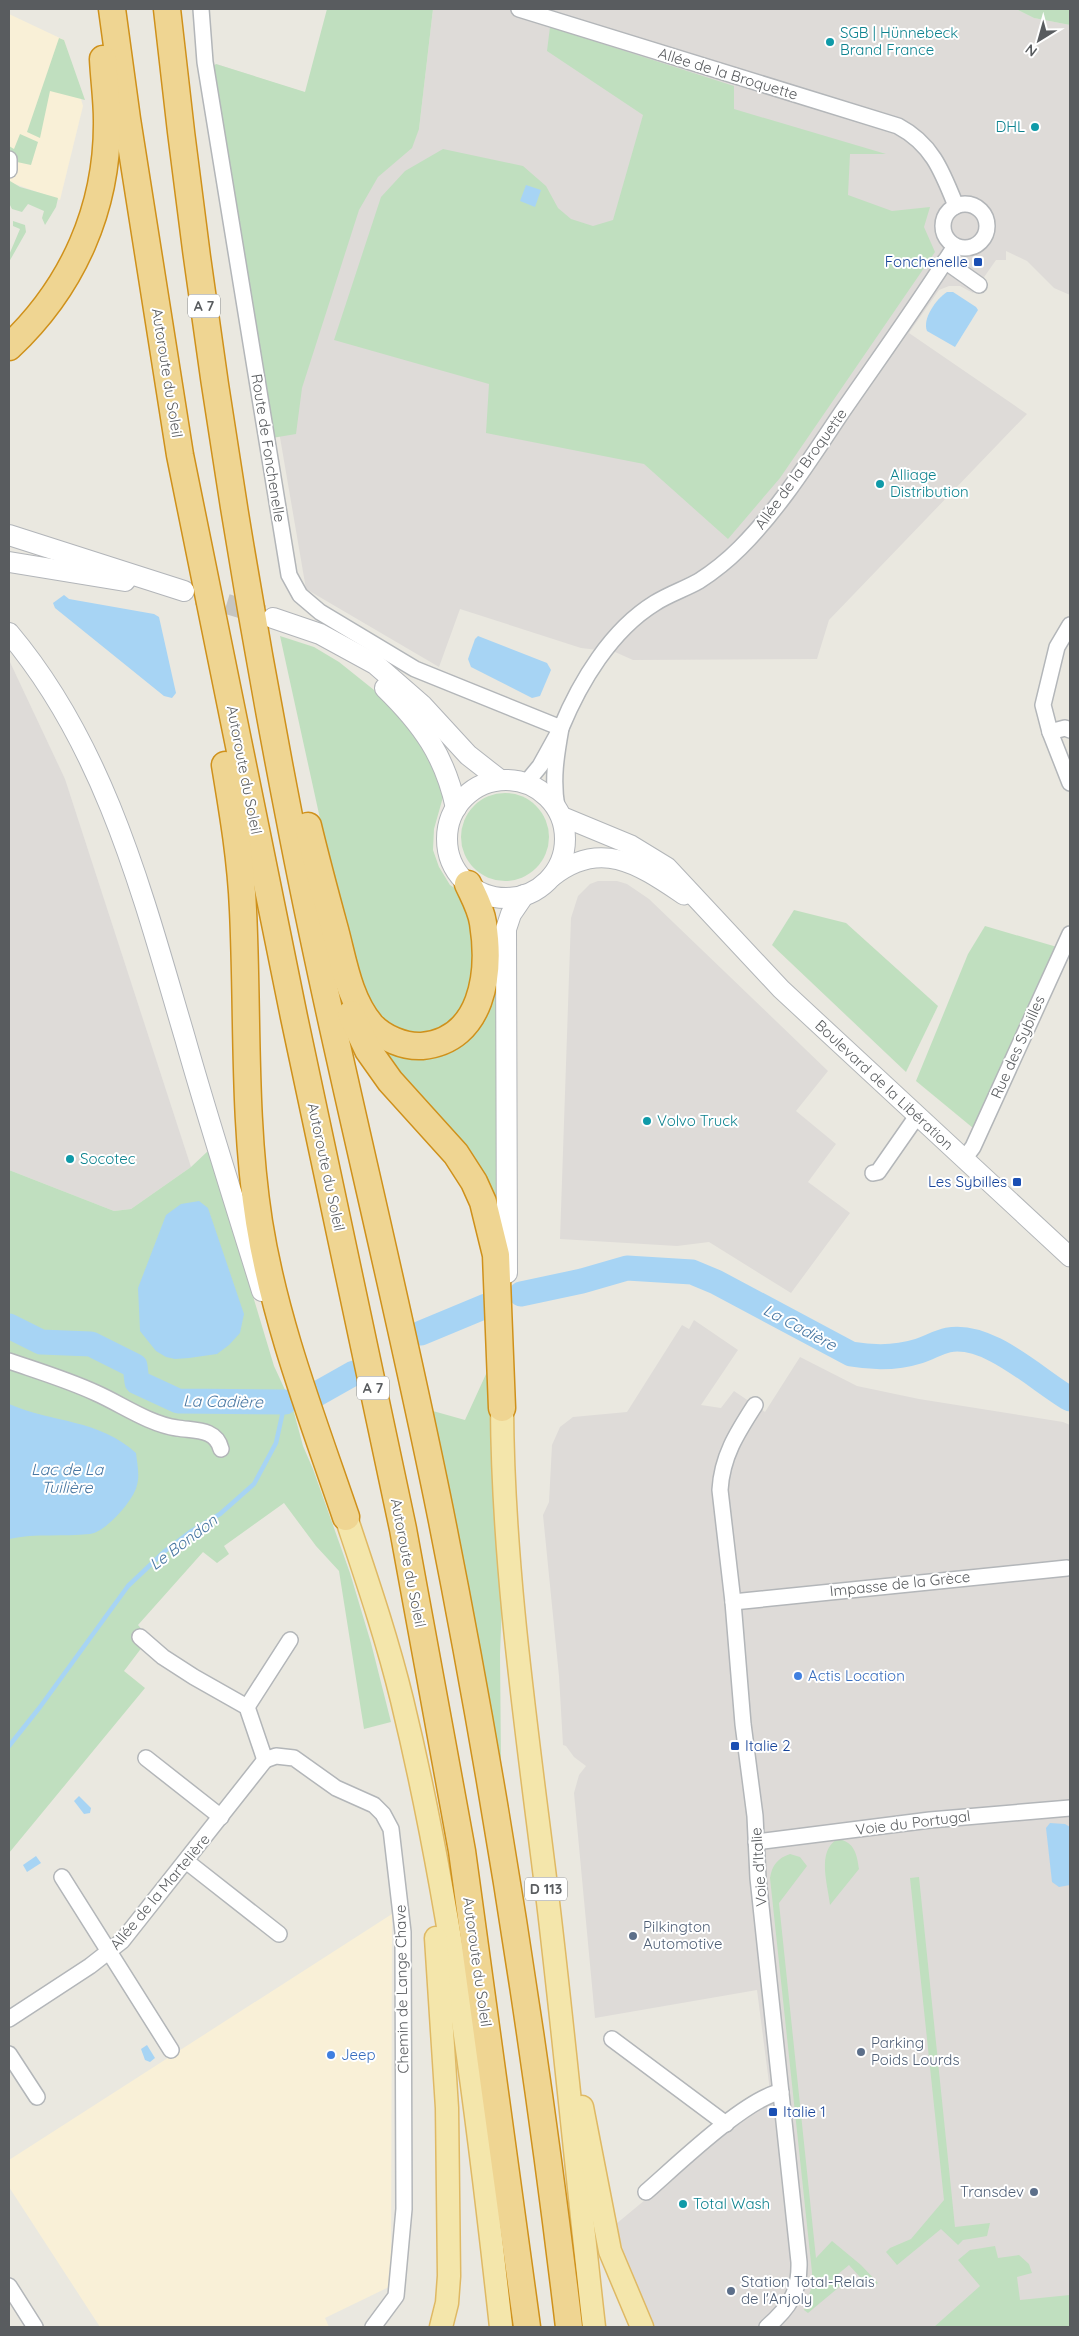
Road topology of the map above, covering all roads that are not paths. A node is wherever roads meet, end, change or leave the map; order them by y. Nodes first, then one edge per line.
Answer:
1 (99, 9) edge
2 (112, 9) edge
3 (167, 9) edge
4 (201, 9) edge
5 (519, 9) edge
6 (9, 159) edge
7 (9, 170) edge
8 (956, 206) junction
9 (955, 246) junction
10 (945, 262) junction
11 (979, 285) dead end
12 (9, 347) edge
13 (180, 455) junction
14 (13, 540) edge
15 (9, 562) edge
16 (250, 603) junction
17 (273, 618) tunnel mouth
18 (292, 625) junction
19 (1070, 625) edge
20 (9, 632) edge
21 (560, 728) junction
22 (1070, 730) edge
23 (1050, 732) junction
24 (500, 780) junction
25 (526, 783) junction
26 (1070, 783) edge
27 (303, 807) junction
28 (456, 808) junction
29 (559, 812) junction
30 (552, 877) junction
31 (468, 884) junction
32 (524, 895) junction
33 (704, 908) junction
34 (1070, 934) edge
35 (917, 1116) junction
36 (964, 1159) junction
37 (873, 1173) dead end
38 (1070, 1257) edge
39 (9, 1361) edge
40 (303, 1403) junction
41 (755, 1405) dead end
42 (502, 1408) junction
43 (221, 1449) dead end
44 (346, 1517) joint
45 (1067, 1568) dead end
46 (733, 1602) junction
47 (140, 1637) dead end
48 (290, 1640) dead end
49 (247, 1707) junction
50 (146, 1758) dead end
51 (265, 1760) junction
52 (416, 1761) junction
53 (1070, 1808) edge
54 (221, 1817) junction
55 (756, 1842) junction
56 (186, 1861) junction
57 (62, 1877) dead end
58 (548, 1904) junction
59 (279, 1934) dead end
60 (110, 1952) junction
61 (9, 2018) edge
62 (612, 2039) dead end
63 (170, 2050) dead end
64 (9, 2054) edge
65 (781, 2092) junction
66 (37, 2097) dead end
67 (726, 2124) junction
68 (646, 2192) dead end
69 (9, 2286) edge
70 (35, 2327) edge
71 (374, 2327) edge
72 (441, 2327) edge
73 (501, 2327) edge
74 (527, 2327) edge
75 (569, 2327) edge
76 (594, 2327) edge
77 (642, 2327) edge
78 (767, 2327) edge

1 - 12 highway
2 - 13 highway, Autoroute du Soleil / A 7
3 - 16 highway, A 7
4 - 21 street, Route de Fonchenelle
5 - 8 street, Allée de la Broquette
6 - 7 street
8 - 9 street
8 - 9 street
9 - 10 street, Allée de la Broquette
10 - 11 street
10 - 21 street, Allée de la Broquette
13 - 40 highway
13 - 74 highway, Autoroute du Soleil / A 7
14 - 15 main road
16 - 27 highway
16 - 75 highway, A 7
17 - 18 main road
18 - 24 main road
18 - 28 main road
19 - 23 street
20 - 40 main road
21 - 25 street, Allée de la Broquette
21 - 29 street
22 - 23 street
23 - 26 street
24 - 25 main road
24 - 28 main road
25 - 29 main road
27 - 31 highway
27 - 42 highway
28 - 31 main road
29 - 30 main road
29 - 33 street, Boulevard de la Libération
30 - 32 main road
30 - 33 street, Boulevard de la Libération
31 - 32 main road
32 - 42 main road, D 113
33 - 35 street, Boulevard de la Libération
34 - 36 street, Rue des Sybilles
35 - 36 street, Boulevard de la Libération
35 - 37 street
36 - 38 street, Boulevard de la Libération
39 - 43 street
40 - 44 highway
41 - 46 street, Voie d'Italie
42 - 58 main road, D 113
44 - 52 main road
45 - 46 street, Impasse de la Grèce
46 - 55 street, Voie d'Italie
47 - 49 street
48 - 49 street
49 - 51 street
50 - 54 street
51 - 54 street, Allée de la Martelière
51 - 71 street, Chemin de Lange Chave
52 - 72 main road
52 - 73 main road
53 - 55 street, Voie du Portugal
54 - 56 street, Allée de la Martelière
55 - 65 street, Voie d'Italie
56 - 59 street
56 - 60 street, Allée de la Martelière
57 - 60 street
58 - 76 main road, D 113
58 - 77 main road
60 - 61 street, Allée de la Martelière
60 - 63 street
62 - 67 street
64 - 66 street
65 - 67 street
65 - 78 street, Voie d'Italie
67 - 68 street
69 - 70 street

